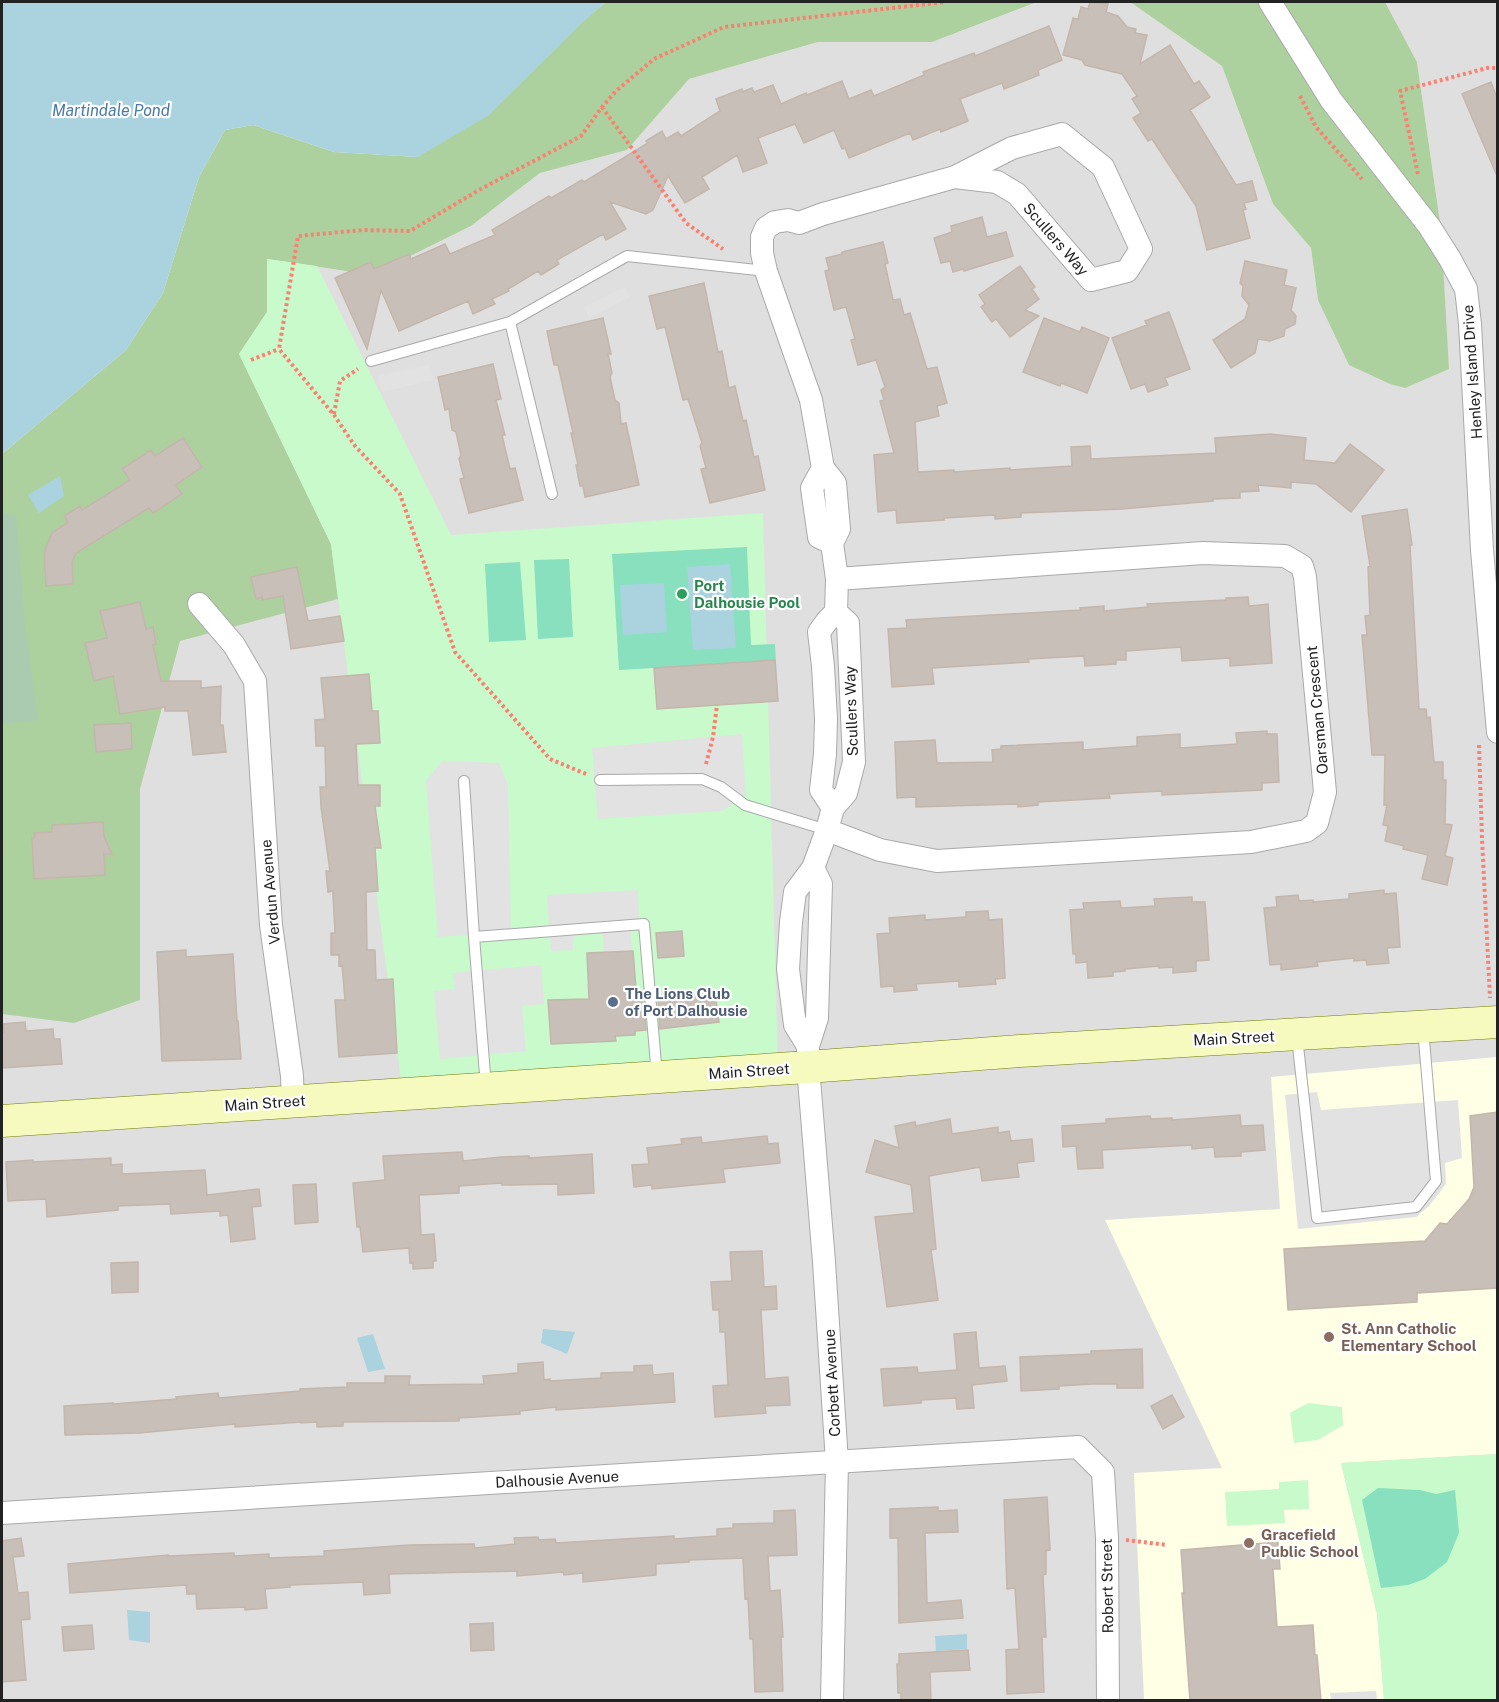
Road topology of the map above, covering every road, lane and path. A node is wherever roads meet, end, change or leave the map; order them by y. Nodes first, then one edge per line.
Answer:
1 (1270, 2) edge
2 (1497, 69) edge
3 (1300, 96) dead end
4 (602, 107) dead end
5 (955, 177) junction
6 (1366, 184) dead end
7 (1420, 184) dead end
8 (723, 249) dead end
9 (766, 271) junction
10 (510, 322) junction
11 (279, 349) dead end
12 (251, 360) dead end
13 (371, 361) joint
14 (334, 415) dead end
15 (552, 494) dead end
16 (837, 579) junction
17 (199, 604) dead end
18 (717, 705) dead end
19 (1488, 735) edge
20 (702, 779) junction
21 (600, 780) dead end
22 (464, 781) dead end
23 (827, 830) junction
24 (813, 868) junction
25 (474, 937) junction
26 (1494, 1008) edge
27 (1423, 1027) junction
28 (1297, 1034) junction
29 (808, 1057) junction
30 (657, 1077) junction
31 (486, 1088) junction
32 (293, 1102) junction
33 (2, 1121) edge
34 (837, 1462) junction
35 (1103, 1472) joint
36 (2, 1513) edge
37 (1107, 1538) junction
38 (1167, 1545) dead end
39 (832, 1701) edge
40 (1108, 1701) edge

1 - 19 street, Henley Island Drive
2 - 7 path
3 - 6 path
4 - 8 path
5 - 5 street, Scullers Way
5 - 9 street, Scullers Way
9 - 10 lane
9 - 16 street, Scullers Way
10 - 13 lane
10 - 15 lane
11 - 12 path
13 - 14 path
16 - 23 street, Scullers Way
16 - 23 street, Oarsman Crescent
17 - 32 street, Verdun Avenue
18 - 20 path
19 - 26 path
20 - 21 lane
20 - 23 lane
22 - 25 lane
23 - 24 street, Scullers Way
24 - 29 street
24 - 29 street, Scullers Way
25 - 30 lane
25 - 31 lane
26 - 27 main road, Main Street
27 - 28 main road, Main Street
27 - 28 lane
28 - 29 main road, Main Street
29 - 30 main road, Main Street
29 - 34 street, Corbett Avenue
30 - 31 main road, Main Street
31 - 32 main road, Main Street
32 - 33 main road, Main Street
34 - 35 street, Dalhousie Avenue
34 - 36 street, Dalhousie Avenue
34 - 39 street, Corbett Avenue
35 - 37 street, Robert Street
37 - 38 path
37 - 40 street, Robert Street

